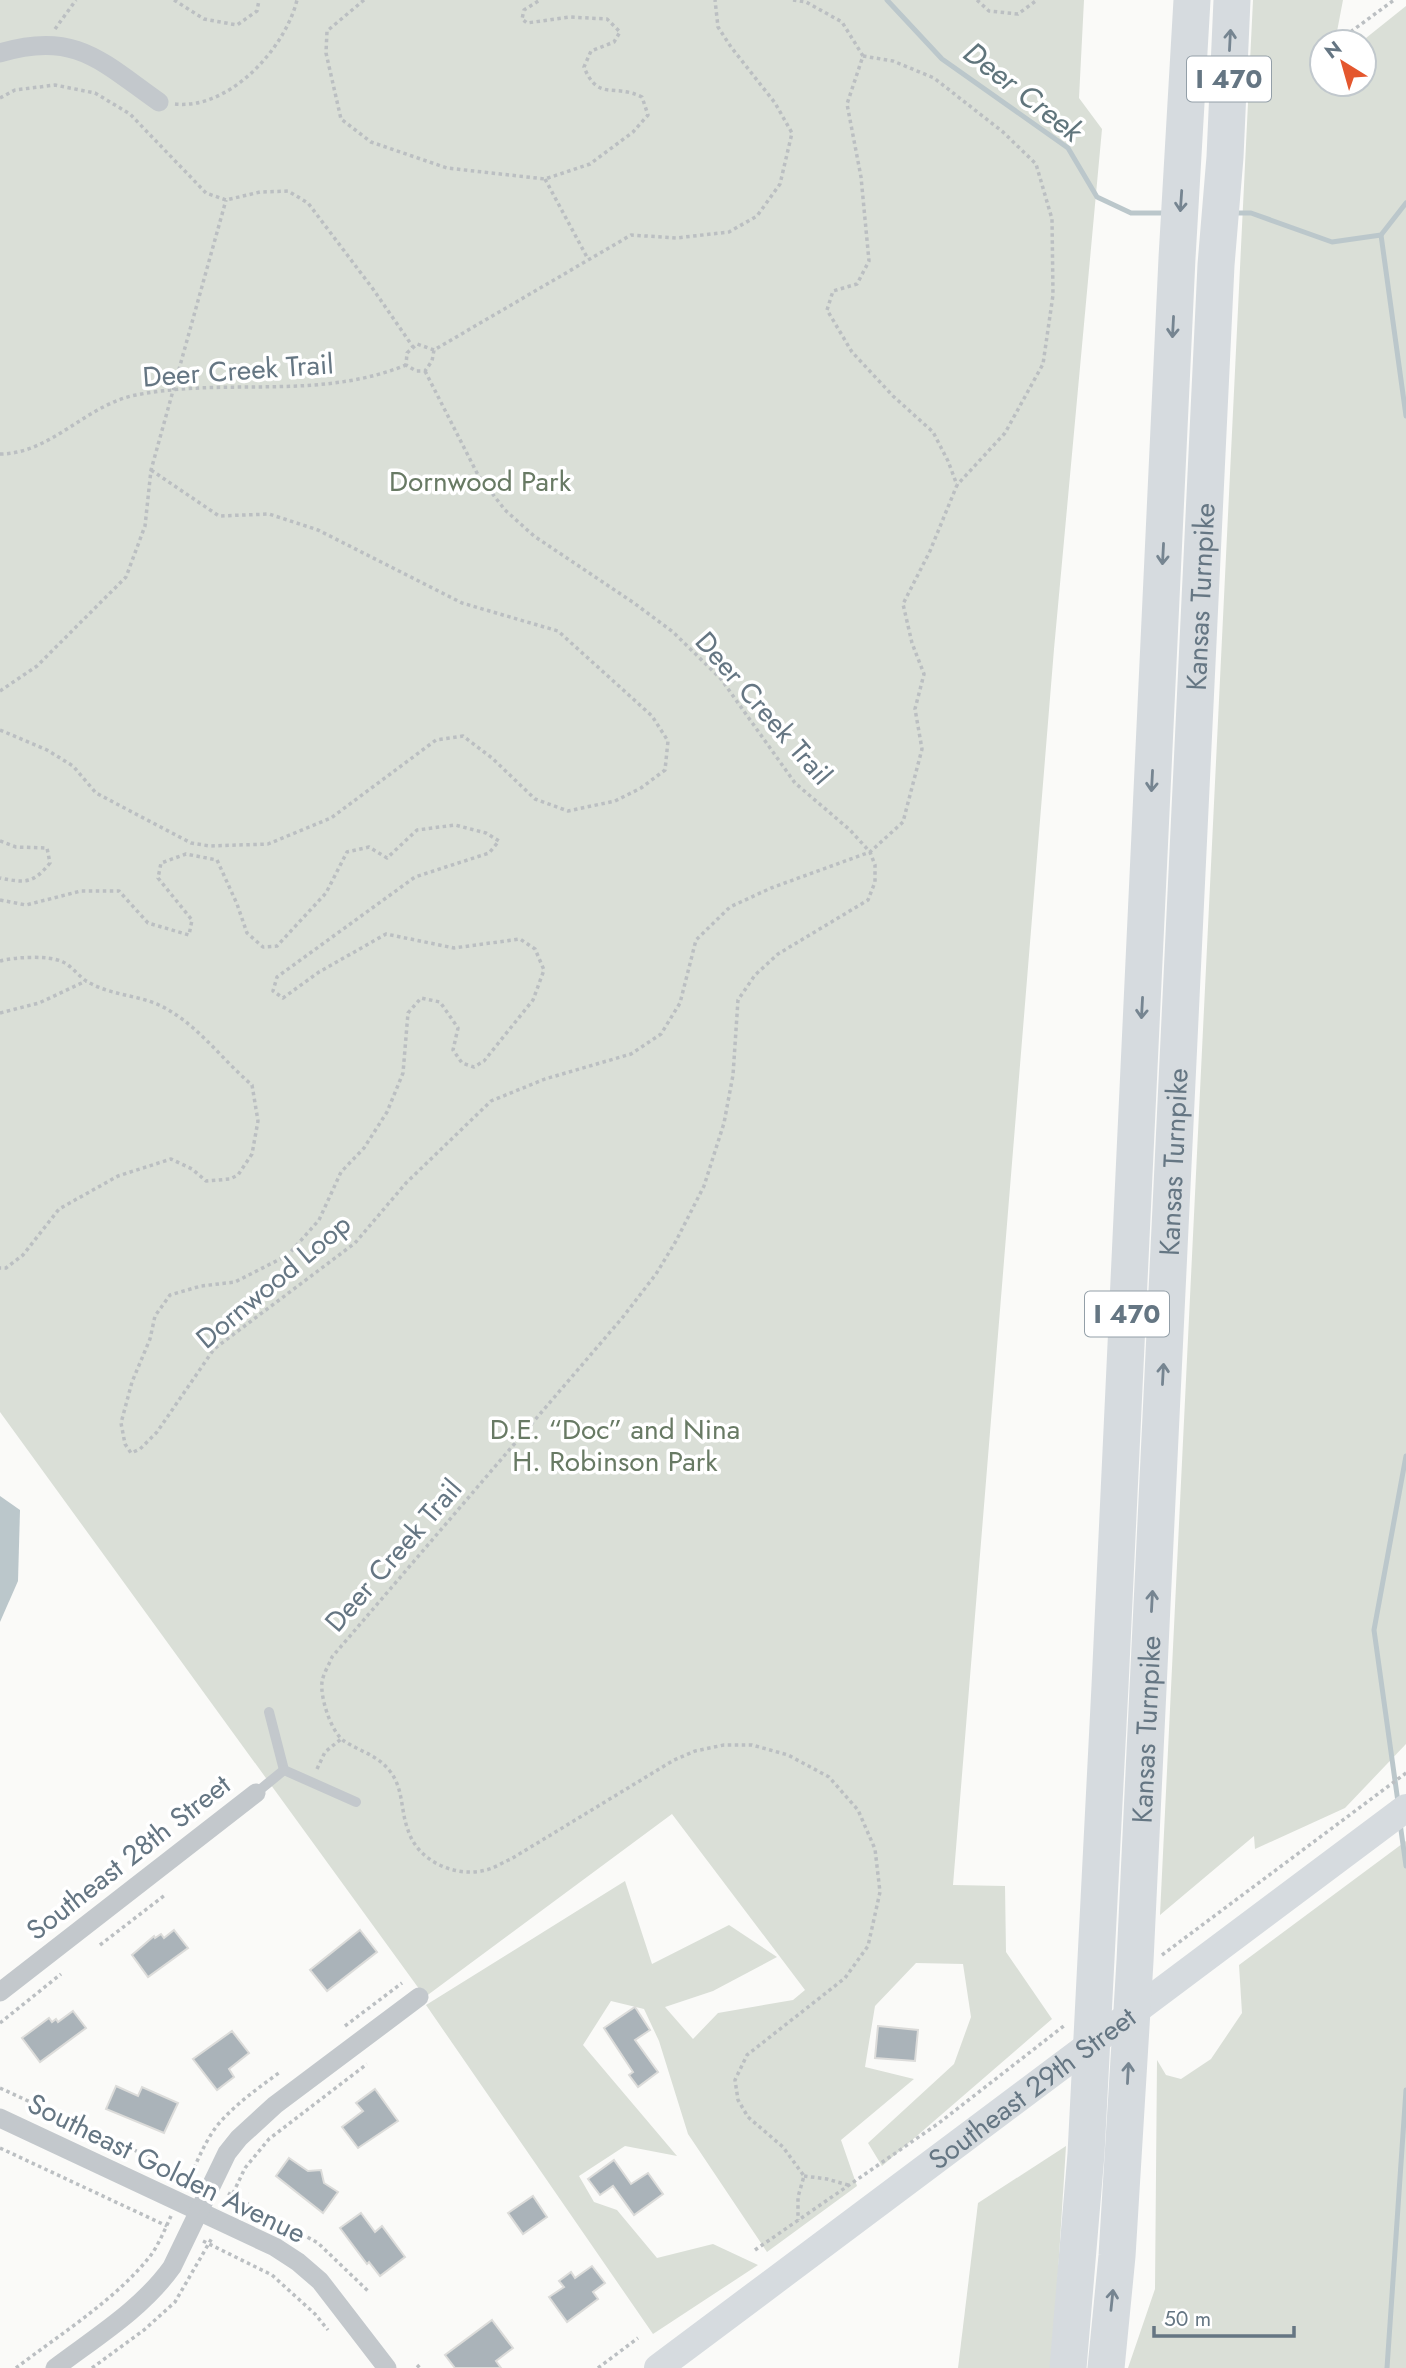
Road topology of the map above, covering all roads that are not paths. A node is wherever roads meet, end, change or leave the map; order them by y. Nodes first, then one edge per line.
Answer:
1 (1192, 0) edge
2 (1232, 0) edge
3 (0, 53) edge
4 (159, 102) road end
5 (269, 1712) dead end
6 (284, 1770) junction
7 (256, 1793) joint
8 (356, 1802) dead end
9 (1406, 1808) edge
10 (0, 1992) edge
11 (419, 1997) dead end
12 (0, 2118) edge
13 (200, 2211) junction
14 (55, 2368) edge
15 (387, 2368) edge
16 (658, 2368) edge
17 (1068, 2368) edge
18 (1106, 2368) edge

1 -> 17 highway, Kansas Turnpike / I 470
18 -> 2 highway, Kansas Turnpike / I 470
3 - 4 street
5 - 6 lane
6 - 7 lane
6 - 8 lane
7 - 10 street, Southeast 28th Street
9 - 16 main road, Southeast 29th Street
11 - 13 street
12 - 13 street, Southeast Golden Avenue
13 - 14 street
13 - 15 street, Southeast Golden Avenue

